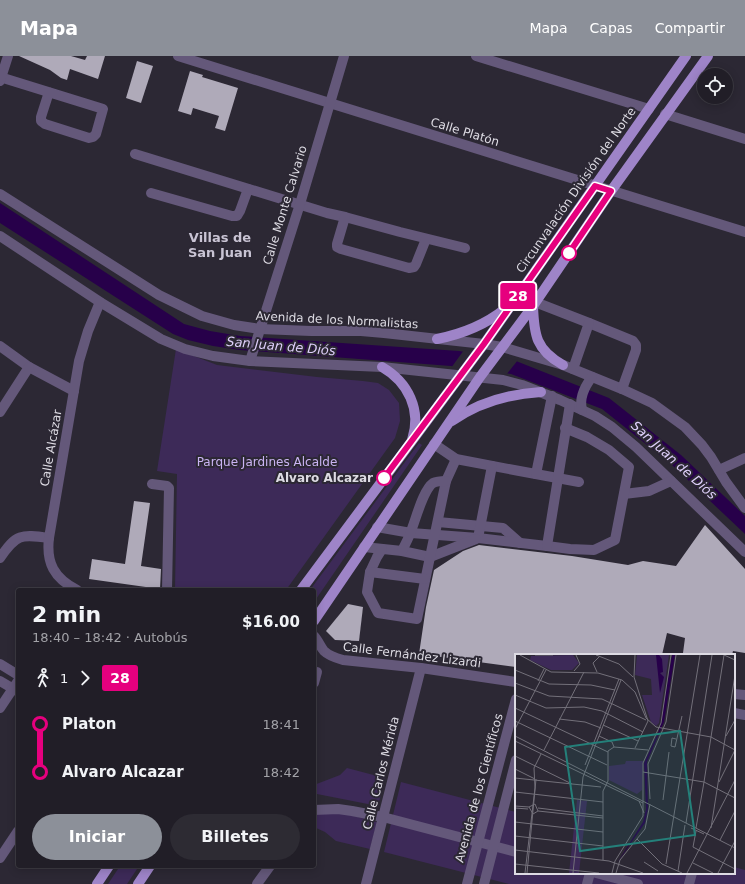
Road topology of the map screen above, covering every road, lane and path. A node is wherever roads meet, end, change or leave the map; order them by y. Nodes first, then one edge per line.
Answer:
1 (8, 56) edge
2 (178, 56) edge
3 (344, 56) edge
4 (476, 56) edge
5 (686, 56) edge
6 (708, 56) edge
7 (0, 79) edge
8 (49, 92) junction
9 (330, 103) junction
10 (649, 109) junction
11 (665, 114) junction
12 (745, 139) edge
13 (135, 154) dead end
14 (595, 186) junction
15 (248, 188) junction
16 (611, 191) junction
17 (151, 193) dead end
18 (0, 194) edge
19 (300, 204) junction
20 (345, 217) junction
21 (745, 232) edge
22 (0, 236) edge
23 (426, 239) junction
24 (465, 248) dead end
25 (516, 299) junction
26 (100, 302) junction
27 (534, 304) junction
28 (588, 323) junction
29 (259, 332) junction
30 (437, 339) junction
31 (0, 346) edge
32 (482, 347) junction
33 (501, 349) junction
34 (251, 359) junction
35 (29, 367) junction
36 (382, 367) junction
37 (568, 367) junction
38 (463, 374) junction
39 (480, 376) junction
40 (590, 380) junction
41 (622, 389) junction
42 (74, 391) junction
43 (541, 392) junction
44 (552, 396) junction
45 (577, 406) junction
46 (0, 412) edge
47 (447, 424) junction
48 (565, 428) junction
49 (410, 444) junction
50 (434, 444) junction
51 (745, 458) edge
52 (456, 459) junction
53 (492, 466) junction
54 (719, 470) junction
55 (536, 474) junction
56 (558, 478) junction
57 (446, 481) junction
58 (671, 481) junction
59 (579, 482) dead end
60 (152, 484) dead end
61 (624, 494) junction
62 (745, 508) edge
63 (438, 522) junction
64 (378, 527) junction
65 (481, 527) junction
66 (411, 533) junction
67 (435, 534) junction
68 (49, 538) junction
69 (478, 538) junction
70 (521, 543) junction
71 (547, 546) junction
72 (364, 547) junction
73 (382, 549) junction
74 (402, 551) junction
75 (745, 552) edge
76 (430, 557) junction
77 (0, 558) edge
78 (370, 572) junction
79 (425, 579) junction
80 (73, 588) edge
81 (167, 588) edge
82 (302, 588) edge
83 (316, 618) edge
84 (316, 638) edge
85 (0, 664) edge
86 (421, 668) junction
87 (317, 672) dead end
88 (16, 674) edge
89 (316, 676) edge
90 (0, 681) edge
91 (515, 682) edge
92 (16, 687) edge
93 (735, 694) edge
94 (745, 695) edge
95 (515, 703) edge
96 (0, 708) edge
97 (735, 714) edge
98 (745, 715) edge
99 (515, 764) edge
100 (317, 809) edge
101 (383, 817) junction
102 (16, 834) edge
103 (478, 842) junction
104 (493, 846) junction
105 (515, 852) edge
106 (0, 858) edge
107 (108, 868) edge
108 (149, 868) edge
109 (270, 868) edge
110 (271, 868) edge
111 (590, 874) edge
112 (600, 874) edge
113 (692, 874) edge
114 (97, 884) edge
115 (138, 884) edge
116 (258, 884) edge
117 (267, 884) edge
118 (366, 884) edge
119 (467, 884) edge
120 (484, 884) edge
121 (587, 884) edge
122 (638, 884) edge
123 (689, 884) edge

1 - 7 street
2 - 9 street, Calle Platón
3 - 9 street, Calle Monte Calvario
4 - 10 street
5 - 10 main road, Circunvalación División del Norte
6 - 11 main road
7 - 8 street
8 - 8 street
9 - 14 street, Calle Platón
9 - 19 street, Calle Monte Calvario
10 - 14 main road, Circunvalación División del Norte
11 - 12 street
11 - 16 main road
13 - 15 street
14 - 16 street, Calle Platón
14 - 25 main road, Circunvalación División del Norte
15 - 17 street
15 - 19 street
16 - 21 street, Calle Platón
16 - 27 main road
18 - 29 street, Avenida de los Normalistas
19 - 20 street
19 - 29 street, Calle Monte Calvario
20 - 23 street
20 - 23 street
22 - 26 street
23 - 24 street
25 - 30 main road
25 - 32 main road, Circunvalación División del Norte
26 - 34 street
26 - 42 street, Calle Alcázar
27 - 28 street
27 - 33 main road
27 - 37 main road
28 - 37 street
28 - 41 street
29 - 30 street, Avenida de los Normalistas
29 - 34 street, Calle Monte Calvario
30 - 32 street, Avenida de los Normalistas
31 - 35 street
32 - 33 street, Avenida de los Normalistas
32 - 38 main road, Circunvalación División del Norte
33 - 37 street, Avenida de los Normalistas
33 - 39 main road
34 - 36 street
35 - 42 street
35 - 46 street
36 - 38 street
36 - 49 main road
37 - 40 street, Avenida de los Normalistas
38 - 39 street
38 - 49 main road, Circunvalación División del Norte
39 - 43 street
39 - 47 main road
40 - 41 street, Avenida de los Normalistas
40 - 45 street
41 - 54 street, Avenida de los Normalistas
42 - 68 street, Calle Alcázar
43 - 44 street
43 - 47 main road
44 - 45 street
44 - 55 street
45 - 48 street
45 - 58 street
47 - 50 main road
48 - 56 street
48 - 61 street
49 - 82 main road, Circunvalación División del Norte
50 - 52 street
50 - 64 main road
51 - 54 street
52 - 53 street
52 - 57 street
53 - 55 street
53 - 65 street
54 - 62 street, Avenida de los Normalistas
55 - 56 street
56 - 59 street
56 - 71 street
57 - 63 street
57 - 66 street
58 - 61 street
58 - 75 street
60 - 81 street
61 - 71 street
63 - 65 street
63 - 67 street
64 - 66 street
64 - 72 main road
65 - 69 street
65 - 70 street
66 - 67 street
66 - 74 street
67 - 69 street
67 - 76 street
68 - 77 street
68 - 80 street, Calle Alcázar
69 - 70 street
69 - 76 street
70 - 71 street
72 - 73 street
72 - 83 main road
73 - 74 street
73 - 78 street
74 - 76 street
76 - 79 street
78 - 79 street
78 - 79 street
84 - 86 street, Calle Fernández Lizardi
85 - 88 street
86 - 91 street, Calle Fernández Lizardi
86 - 101 street, Calle Carlos Mérida
87 - 89 street
90 - 92 street
92 - 96 street
93 - 94 street
95 - 103 street, Avenida de los Científicos
97 - 98 street
99 - 104 street
100 - 101 street
101 - 103 street
101 - 118 street, Calle Carlos Mérida
102 - 106 street
103 - 104 street
103 - 119 street, Avenida de los Científicos
104 - 105 street
104 - 120 street
107 - 114 main road
108 - 115 main road
109 - 116 street
110 - 117 street
111 - 121 street
112 - 122 street
113 - 123 street

